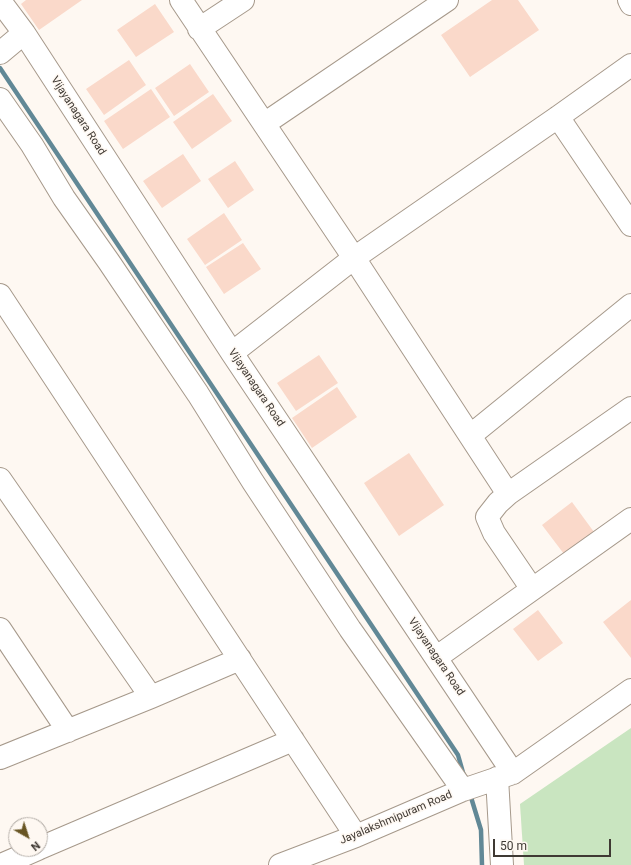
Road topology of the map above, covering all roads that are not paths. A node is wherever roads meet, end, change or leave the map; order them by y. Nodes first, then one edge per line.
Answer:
1 (180, 0) edge
2 (243, 0) edge
3 (447, 0) edge
4 (629, 0) edge
5 (0, 1) edge
6 (631, 4) edge
7 (199, 29) junction
8 (24, 33) junction
9 (0, 53) edge
10 (631, 65) edge
11 (0, 98) edge
12 (558, 117) junction
13 (264, 124) junction
14 (631, 225) edge
15 (354, 258) junction
16 (0, 295) edge
17 (631, 305) edge
18 (232, 353) junction
19 (631, 408) edge
20 (471, 436) junction
21 (0, 479) edge
22 (508, 494) junction
23 (631, 519) edge
24 (532, 589) junction
25 (0, 629) edge
26 (437, 657) junction
27 (240, 659) junction
28 (631, 690) edge
29 (151, 697) junction
30 (68, 731) junction
31 (293, 740) junction
32 (0, 758) edge
33 (505, 776) junction
34 (463, 790) junction
35 (356, 836) junction
36 (48, 845) edge
37 (20, 857) edge
38 (1, 865) edge
39 (280, 865) edge
40 (502, 865) edge

1 - 7 street
2 - 7 street
3 - 13 street
4 - 6 street
5 - 8 street, Vijayanagara Road
7 - 13 street
8 - 9 street
8 - 18 street, Vijayanagara Road
10 - 12 street
11 - 34 street
12 - 14 street
12 - 15 street
13 - 15 street
15 - 18 street
15 - 20 street
16 - 27 street
17 - 20 street
18 - 26 street, Vijayanagara Road
19 - 22 street
20 - 22 street
21 - 29 street
22 - 24 street
23 - 24 street
24 - 26 street
25 - 30 street
26 - 33 street, Vijayanagara Road
27 - 29 street
27 - 31 street
28 - 33 street, Jayalakshmipuram Road
29 - 30 street
30 - 32 street
31 - 35 street
31 - 36 street
33 - 34 street, Jayalakshmipuram Road
33 - 40 street
34 - 35 street, Jayalakshmipuram Road
35 - 39 street, Jayalakshmipuram Road
37 - 38 street

